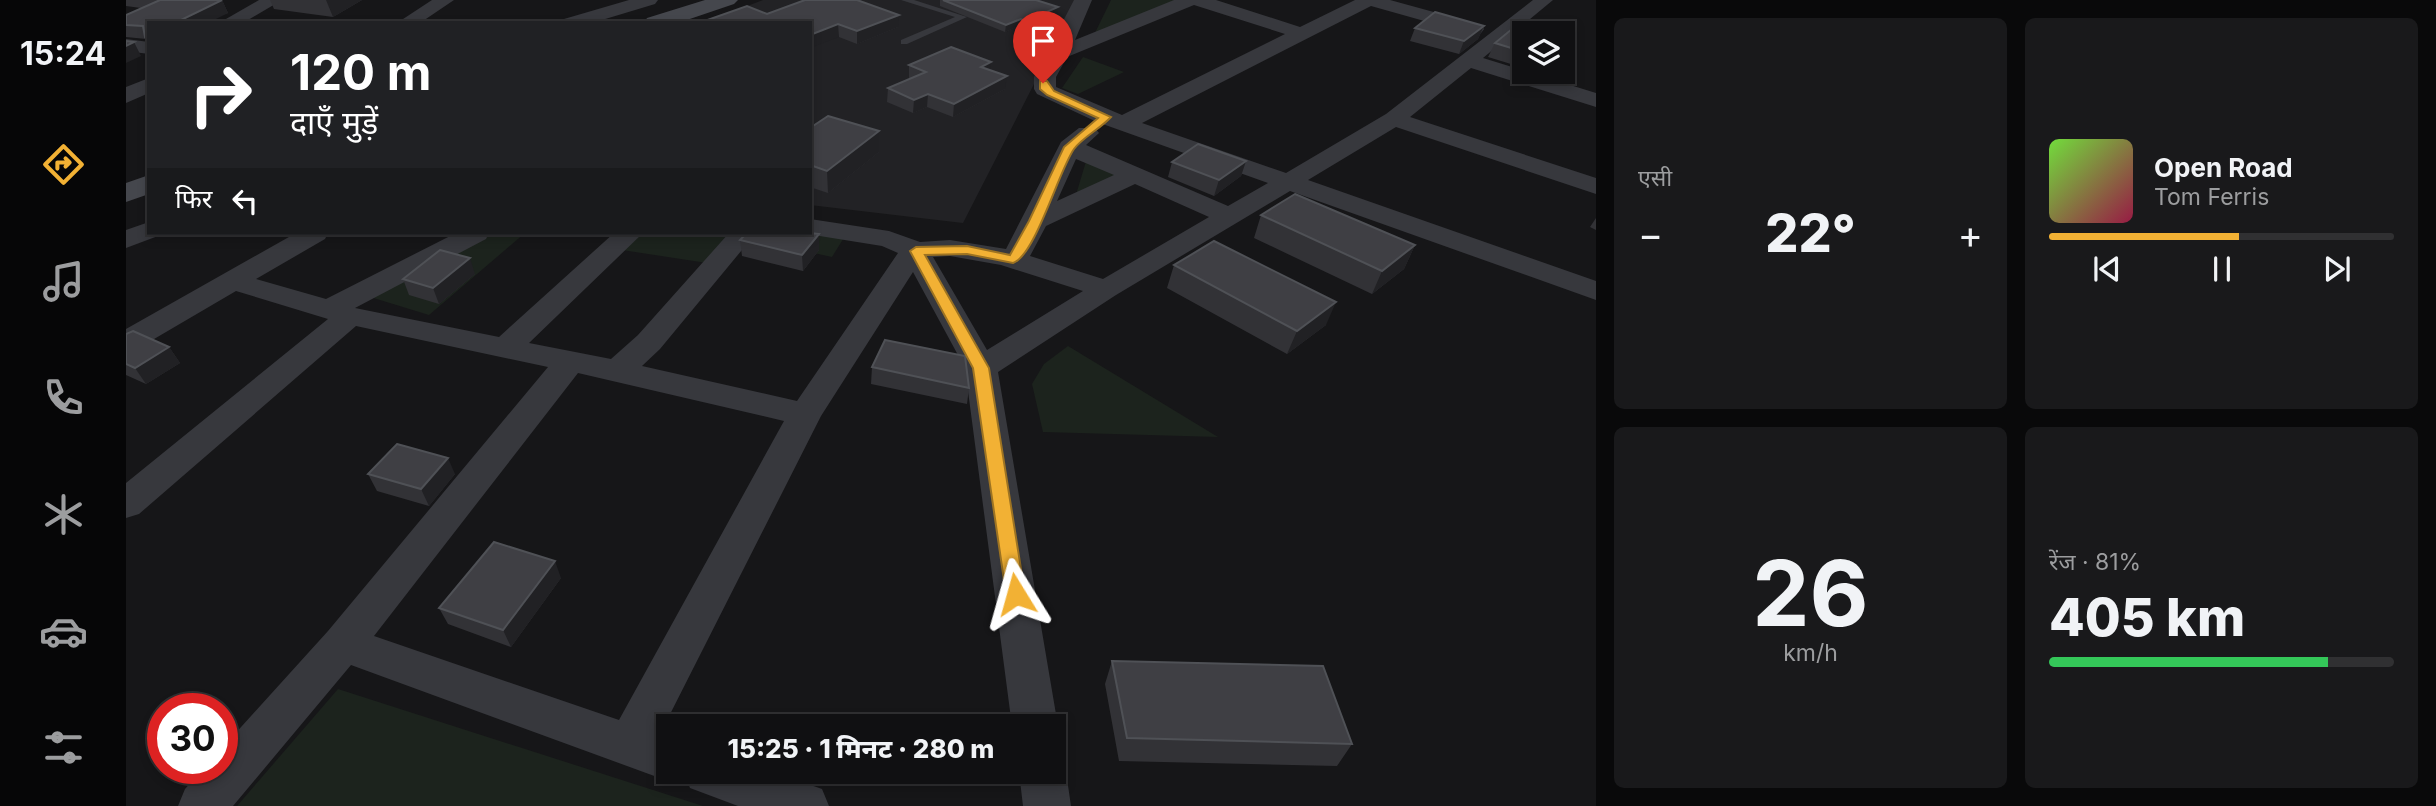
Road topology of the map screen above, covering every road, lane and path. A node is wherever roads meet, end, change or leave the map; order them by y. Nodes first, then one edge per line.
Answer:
1 (273, 0) edge
2 (457, 0) edge
3 (649, 0) edge
4 (727, 0) edge
5 (905, 0) edge
6 (1083, 0) edge
7 (1190, 0) edge
8 (1197, 0) edge
9 (1369, 0) edge
10 (1532, 2) edge
11 (439, 4) edge
12 (232, 21) edge
13 (409, 21) edge
14 (578, 21) edge
15 (661, 21) edge
16 (1300, 33) junction
17 (1500, 36) junction
18 (904, 42) dead end
19 (126, 45) edge
20 (147, 48) edge
21 (1059, 53) junction
22 (1470, 61) junction
23 (147, 85) edge
24 (126, 96) edge
25 (1596, 100) edge
26 (1394, 119) junction
27 (1115, 120) junction
28 (1069, 147) junction
29 (1135, 176) junction
30 (1290, 182) junction
31 (147, 185) edge
32 (1596, 186) edge
33 (126, 193) edge
34 (1229, 216) junction
35 (1035, 221) junction
36 (812, 227) edge
37 (147, 231) edge
38 (311, 235) edge
39 (473, 235) edge
40 (628, 235) edge
41 (741, 235) edge
42 (126, 240) edge
43 (916, 251) junction
44 (1013, 259) junction
45 (230, 280) junction
46 (1106, 289) junction
47 (1596, 291) edge
48 (339, 313) junction
49 (126, 342) edge
50 (504, 349) junction
51 (569, 363) junction
52 (981, 368) junction
53 (618, 371) junction
54 (805, 414) junction
55 (126, 504) edge
56 (343, 644) junction
57 (1033, 714) edge
58 (649, 752) edge
59 (741, 784) edge
60 (1044, 784) edge
61 (202, 806) edge
62 (805, 806) edge
63 (1047, 806) edge

1 - 12 street
2 - 11 street
3 - 14 street
4 - 15 street
5 - 18 lane
6 - 21 street
7 - 21 street
8 - 16 street
9 - 16 street
9 - 17 street
10 - 17 street
11 - 13 street
16 - 27 street
17 - 22 street
19 - 20 street
21 - 27 street
22 - 25 street
22 - 26 street
23 - 24 street
26 - 30 street
26 - 32 street
27 - 28 street
27 - 30 street
28 - 29 street
28 - 35 street
29 - 34 street
29 - 35 street
30 - 34 street
30 - 47 street
31 - 33 street
34 - 46 street
35 - 44 street
36 - 43 street
37 - 42 street
38 - 45 street
39 - 48 street
40 - 50 street
41 - 53 street
43 - 44 street
43 - 52 street
43 - 54 street
44 - 46 street
45 - 48 street
45 - 49 street
46 - 52 street
48 - 50 street
48 - 55 street
50 - 51 street
51 - 53 street
51 - 56 street
52 - 57 street
53 - 54 street
54 - 58 street
56 - 58 street
56 - 61 street
59 - 62 street
60 - 63 street

